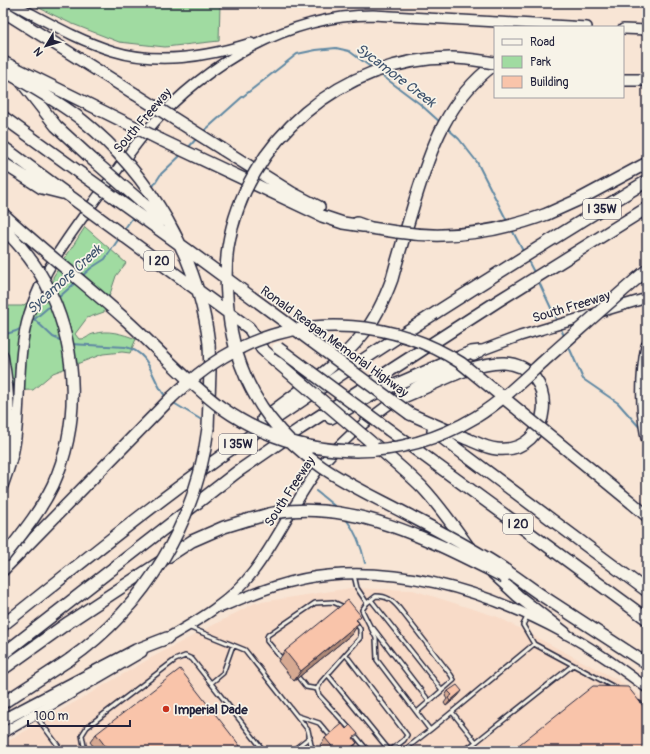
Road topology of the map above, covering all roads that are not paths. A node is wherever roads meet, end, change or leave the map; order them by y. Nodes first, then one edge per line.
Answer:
1 (11, 3) edge
2 (3, 11) edge
3 (567, 26) edge
4 (624, 29) edge
5 (290, 30) junction
6 (647, 30) edge
7 (3, 58) edge
8 (3, 62) edge
9 (494, 64) edge
10 (494, 65) edge
11 (3, 70) edge
12 (624, 80) edge
13 (647, 80) edge
14 (3, 117) edge
15 (3, 146) edge
16 (3, 163) edge
17 (647, 164) edge
18 (647, 181) edge
19 (68, 195) junction
20 (647, 208) edge
21 (3, 214) edge
22 (363, 226) junction
23 (3, 228) edge
24 (189, 251) junction
25 (647, 270) edge
26 (647, 298) edge
27 (249, 328) junction
28 (647, 346) edge
29 (480, 351) junction
30 (3, 355) edge
31 (398, 399) junction
32 (14, 408) junction
33 (410, 414) junction
34 (301, 428) junction
35 (251, 434) junction
36 (647, 438) edge
37 (3, 466) edge
38 (3, 486) edge
39 (647, 516) edge
40 (3, 558) edge
41 (3, 570) edge
42 (354, 574) junction
43 (647, 591) edge
44 (541, 595) junction
45 (371, 600) junction
46 (367, 603) junction
47 (211, 611) junction
48 (347, 612) edge
49 (528, 615) junction
50 (352, 617) edge
51 (647, 619) edge
52 (370, 623) junction
53 (3, 626) edge
54 (186, 626) junction
55 (565, 633) junction
56 (167, 638) junction
57 (534, 644) junction
58 (233, 645) junction
59 (3, 654) edge
60 (346, 655) junction
61 (281, 658) dead end
62 (647, 664) edge
63 (573, 665) junction
64 (3, 669) edge
65 (328, 675) junction
66 (298, 677) dead end
67 (211, 683) junction
68 (647, 688) edge
69 (317, 689) junction
70 (618, 689) edge
71 (442, 690) junction
72 (429, 701) junction
73 (637, 701) edge
74 (3, 703) edge
75 (647, 709) edge
76 (417, 712) junction
77 (452, 712) junction
78 (35, 714) junction
79 (297, 716) junction
80 (3, 720) edge
81 (430, 730) junction
82 (3, 733) edge
83 (310, 737) junction
84 (331, 737) edge
85 (476, 742) junction
86 (62, 751) edge
87 (88, 751) edge
88 (264, 751) edge
89 (292, 751) edge
90 (316, 751) edge
91 (368, 751) edge
92 (403, 751) edge
93 (464, 751) edge

1 - 5 main road
2 - 22 highway, bridge
3 - 5 main road, South Freeway
4 - 6 main road
5 - 32 main road, South Freeway, bridge
7 - 24 highway, bridge
8 - 22 highway, bridge
9 - 44 highway, bridge
10 - 35 highway
11 - 74 highway, bridge
12 - 13 highway
14 - 24 highway, Ronald Reagan Memorial Highway / I 20, bridge
15 - 19 highway, I 20
16 - 19 highway
17 - 22 highway, bridge
18 - 35 highway, I 35W
19 - 27 highway, I 20, bridge
20 - 34 highway, I 35W
21 - 25 highway, bridge
23 - 40 highway, bridge
24 - 33 highway, Ronald Reagan Memorial Highway / I 20, bridge
26 - 29 main road, South Freeway, bridge
27 - 51 highway, I 20, bridge
27 - 55 highway, bridge
28 - 36 highway
29 - 31 main road, South Freeway
29 - 34 highway
30 - 32 main road
31 - 33 highway
31 - 47 main road, South Freeway
32 - 37 main road
32 - 38 main road, South Freeway
33 - 43 highway, Ronald Reagan Memorial Highway / I 20
34 - 59 highway, I 35W
35 - 53 highway, I 35W
39 - 41 highway, bridge
42 - 46 lane
42 - 47 main road
42 - 49 main road
44 - 62 highway
44 - 64 highway, bridge
45 - 46 lane
45 - 71 lane
45 - 71 lane
46 - 52 lane
47 - 54 main road, South Freeway
48 - 61 lane
49 - 55 main road
49 - 57 lane
50 - 60 lane
52 - 72 lane
52 - 76 lane
54 - 56 main road, South Freeway
54 - 58 lane
55 - 68 main road
56 - 78 main road, South Freeway
56 - 80 highway
57 - 63 lane
57 - 77 lane
58 - 67 lane
58 - 79 lane
60 - 65 lane
60 - 65 lane
63 - 70 lane
63 - 85 lane
65 - 69 lane
66 - 69 lane
67 - 87 lane
67 - 88 lane
69 - 91 lane
71 - 72 lane
72 - 76 lane
73 - 75 lane
76 - 81 lane
77 - 81 lane
77 - 85 lane
78 - 82 main road, South Freeway
78 - 86 lane
79 - 83 lane
79 - 84 lane
81 - 92 lane
83 - 89 lane
83 - 90 lane
85 - 93 lane

